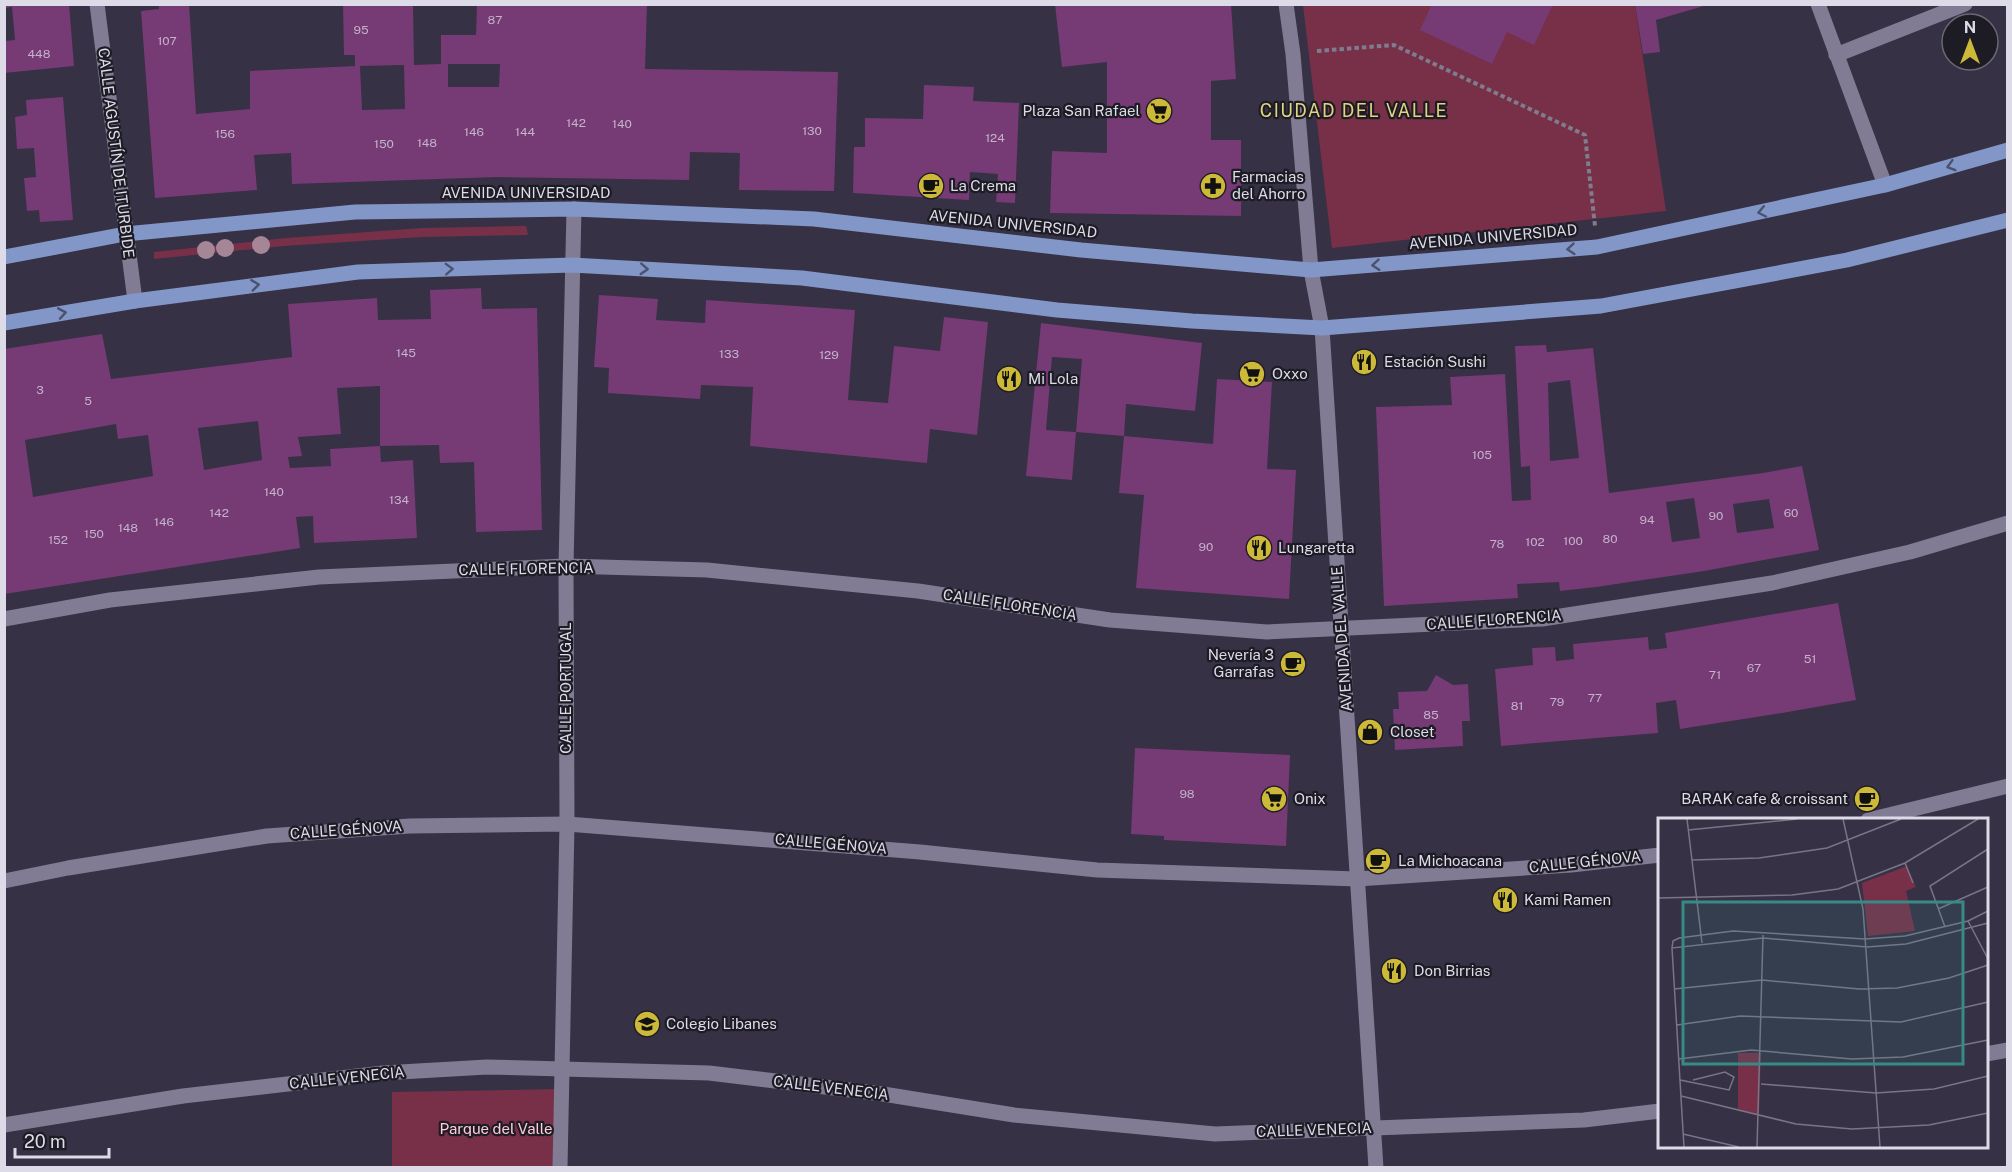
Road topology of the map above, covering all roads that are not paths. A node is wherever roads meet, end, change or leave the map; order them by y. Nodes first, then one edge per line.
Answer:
1 (97, 4) edge
2 (1286, 4) edge
3 (1818, 4) edge
4 (1965, 4) edge
5 (1836, 55) junction
6 (2007, 150) edge
7 (1886, 185) junction
8 (574, 209) junction
9 (2007, 220) edge
10 (125, 234) junction
11 (4, 257) edge
12 (572, 265) junction
13 (1311, 270) junction
14 (135, 301) junction
15 (4, 323) edge
16 (1322, 328) junction
17 (2007, 523) edge
18 (566, 566) junction
19 (4, 619) edge
20 (1341, 629) junction
21 (2007, 786) edge
22 (1872, 818) edge
23 (567, 824) junction
24 (1658, 855) edge
25 (1357, 879) junction
26 (4, 881) edge
27 (2007, 1050) edge
28 (1988, 1054) edge
29 (561, 1070) junction
30 (1658, 1111) edge
31 (4, 1125) edge
32 (1374, 1128) junction
33 (560, 1167) edge
34 (1376, 1167) edge

1 - 10 street, CALLE AGUSTÍN DE ITURBIDE
2 - 13 street, AVENIDA DEL VALLE
3 - 5 street
4 - 5 street
5 - 7 street
6 -> 7 main road, AVENIDA UNIVERSIDAD
7 -> 13 main road, AVENIDA UNIVERSIDAD
8 - 10 main road, AVENIDA UNIVERSIDAD
8 - 12 street, CALLE PORTUGAL
8 - 13 main road, AVENIDA UNIVERSIDAD
9 - 16 main road
10 - 11 main road, AVENIDA UNIVERSIDAD
10 - 14 street, CALLE AGUSTÍN DE ITURBIDE
14 -> 12 main road
12 -> 16 main road
12 - 18 street, CALLE PORTUGAL
13 - 16 street, AVENIDA DEL VALLE
15 -> 14 main road
16 - 20 street, AVENIDA DEL VALLE
17 - 20 street, CALLE FLORENCIA
18 - 19 street, CALLE FLORENCIA
18 - 20 street, CALLE FLORENCIA
18 - 23 street, CALLE PORTUGAL
20 - 25 street, AVENIDA DEL VALLE
21 - 22 street
23 - 25 street, CALLE GÉNOVA
23 - 26 street, CALLE GÉNOVA
23 - 29 street, CALLE PORTUGAL
24 - 25 street, CALLE GÉNOVA
25 - 32 street, AVENIDA DEL VALLE
27 - 28 street
29 - 31 street, CALLE VENECIA
29 - 32 street, CALLE VENECIA
29 - 33 street, CALLE PORTUGAL
30 - 32 street, CALLE VENECIA
32 - 34 street, AVENIDA DEL VALLE

